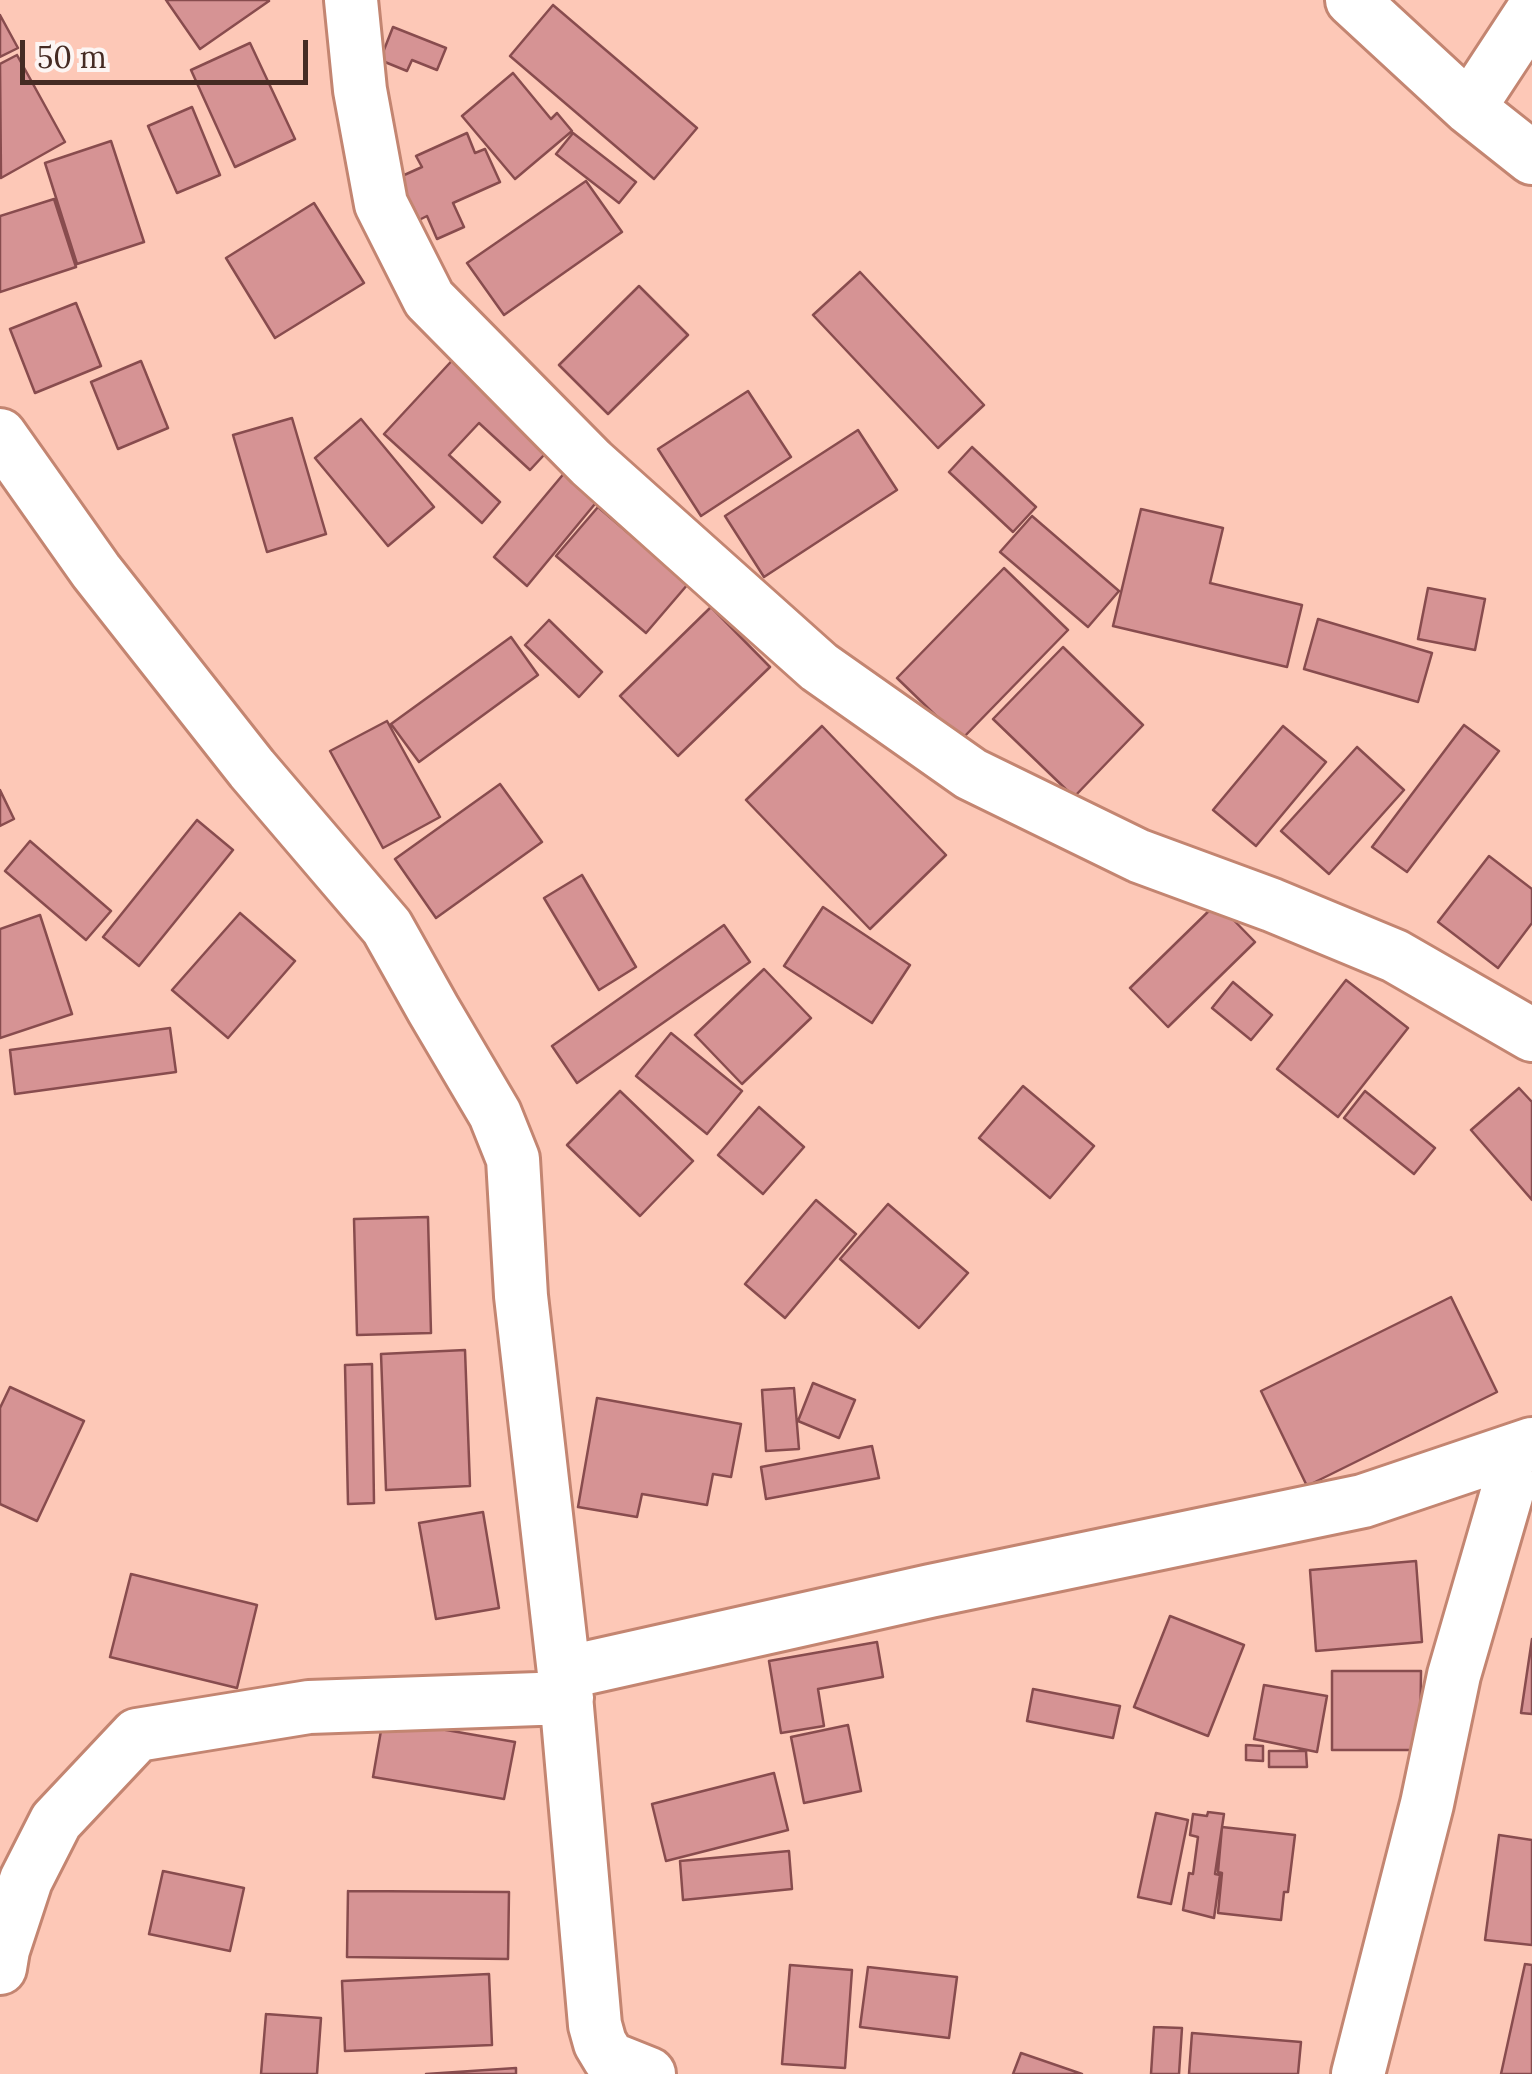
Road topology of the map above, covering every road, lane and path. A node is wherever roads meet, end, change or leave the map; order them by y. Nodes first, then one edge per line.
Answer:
1 (351, 0) edge
2 (1352, 0) edge
3 (1532, 12) edge
4 (1469, 108) junction
5 (1532, 158) edge
6 (0, 435) edge
7 (1532, 1035) edge
8 (1526, 1446) edge
9 (565, 1686) junction
10 (0, 1968) edge
11 (649, 2074) edge
12 (1358, 2074) edge

1 - 7 street
2 - 4 street
3 - 4 street
4 - 5 street
6 - 9 street
8 - 9 street
8 - 12 street
9 - 10 street
9 - 11 street

